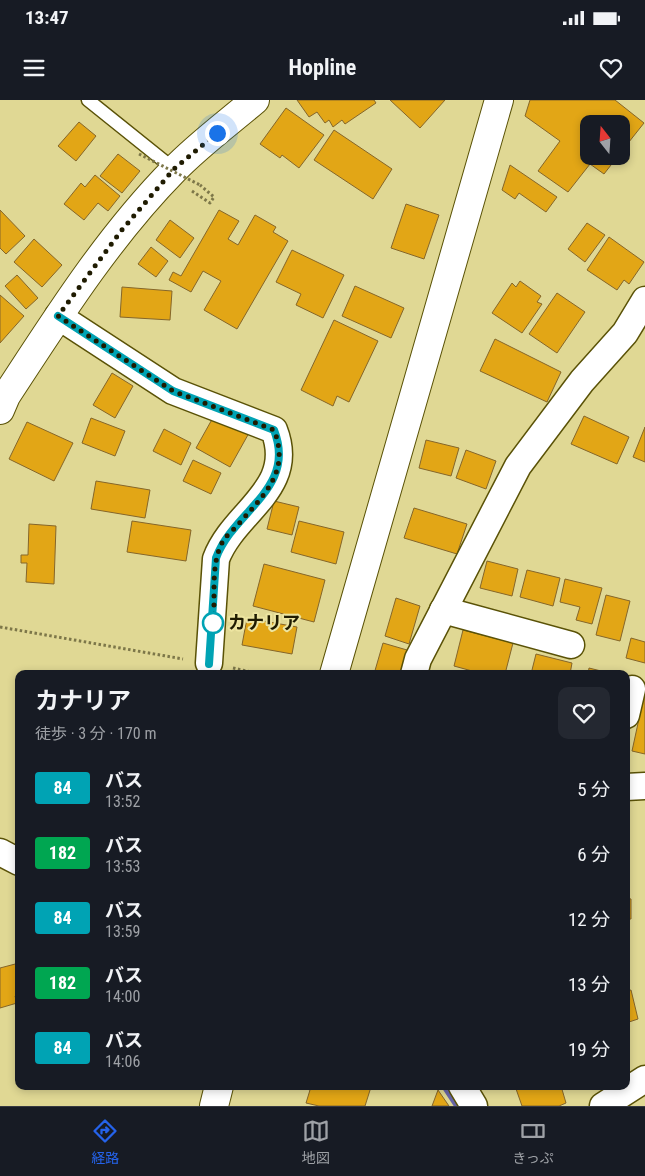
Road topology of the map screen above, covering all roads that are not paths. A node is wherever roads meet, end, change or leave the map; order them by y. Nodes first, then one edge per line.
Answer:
1 (88, 100) edge
2 (255, 100) edge
3 (499, 100) edge
4 (181, 178) junction
5 (645, 300) edge
6 (58, 316) junction
7 (0, 410) edge
8 (443, 610) junction
9 (571, 645) dead end
10 (209, 664) road end
11 (335, 670) edge
12 (415, 670) edge
13 (632, 689) dead end
14 (630, 698) edge
15 (645, 786) edge
16 (630, 787) edge
17 (0, 852) edge
18 (15, 860) edge
19 (645, 1079) edge
20 (630, 1089) edge
21 (218, 1090) edge
22 (464, 1090) edge
23 (628, 1090) edge
24 (214, 1106) edge
25 (474, 1106) edge
26 (603, 1106) edge

1 - 4 lane
2 - 4 street
3 - 11 street
4 - 6 street
5 - 8 street
6 - 7 street
6 - 10 street
8 - 9 street
8 - 12 street
13 - 14 street
15 - 16 street
17 - 18 street
19 - 20 street
21 - 24 street
22 - 25 street
23 - 26 street

